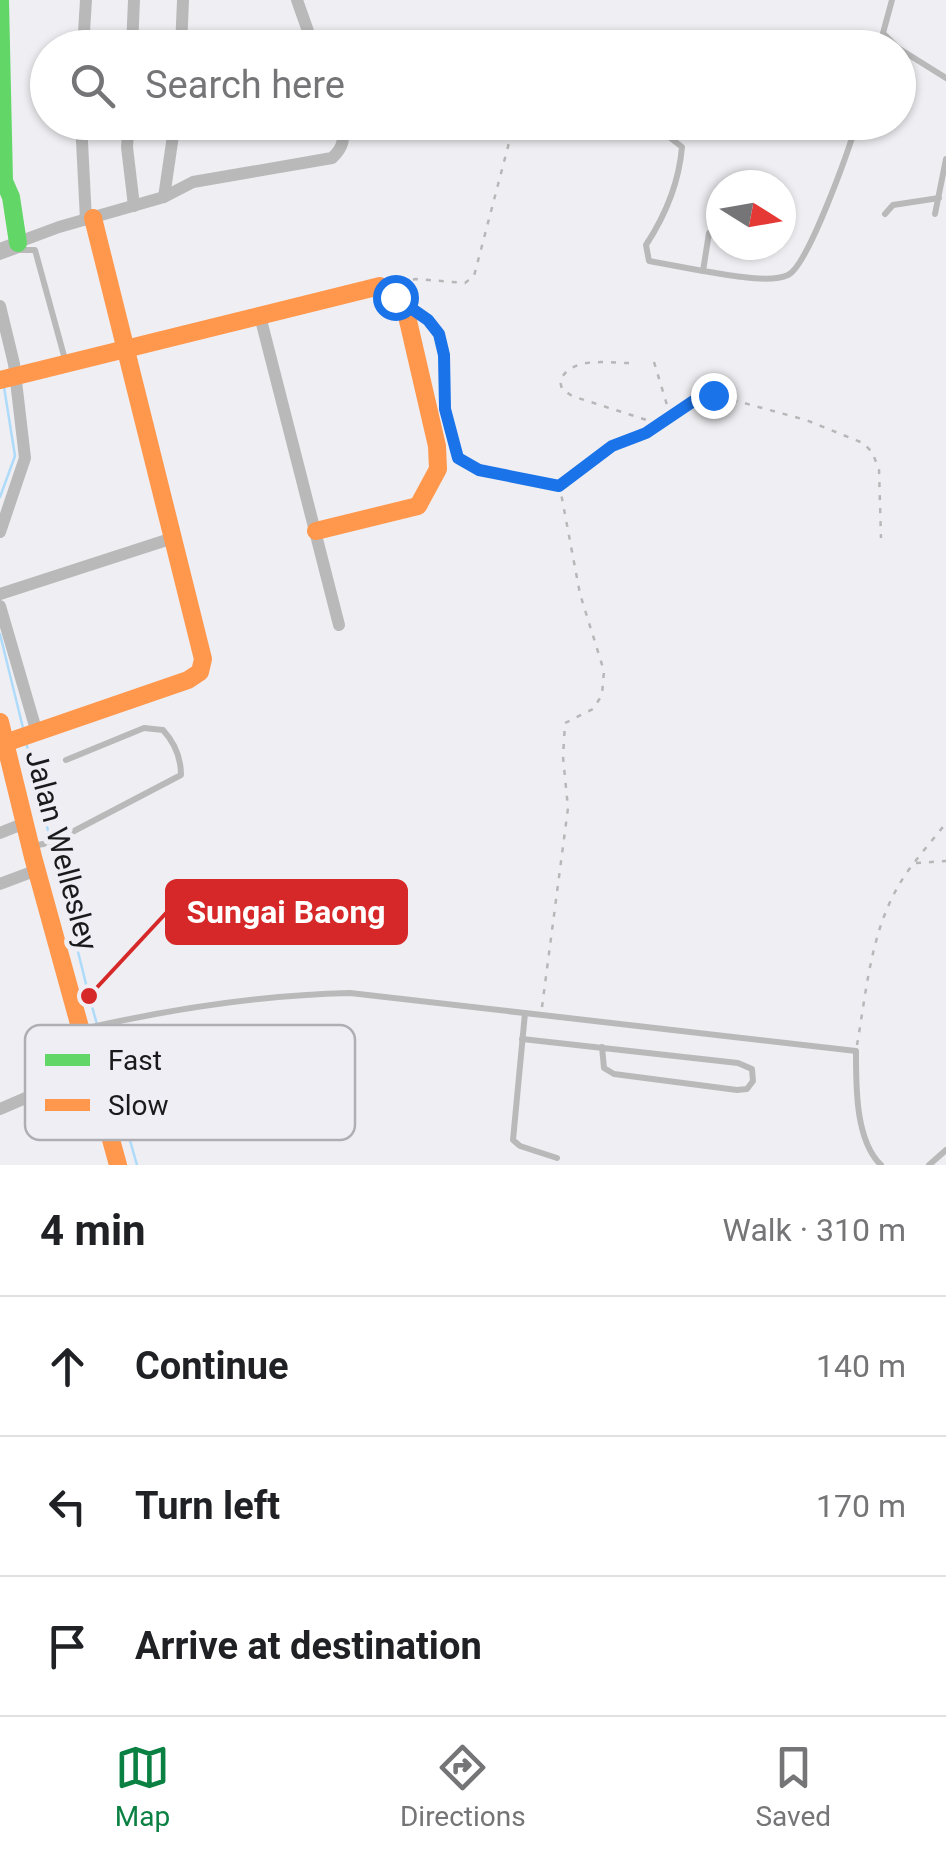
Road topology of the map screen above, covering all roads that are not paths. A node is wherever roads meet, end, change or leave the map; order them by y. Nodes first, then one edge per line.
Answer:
1 (0, 0) edge
2 (86, 0) edge
3 (134, 0) edge
4 (183, 0) edge
5 (297, 0) edge
6 (892, 0) edge
7 (84, 30) edge
8 (133, 30) edge
9 (182, 30) edge
10 (308, 30) edge
11 (884, 30) edge
12 (916, 59) edge
13 (946, 78) edge
14 (82, 140) edge
15 (128, 140) edge
16 (172, 140) edge
17 (343, 140) edge
18 (673, 140) edge
19 (850, 140) edge
20 (946, 159) edge
21 (944, 186) edge
22 (164, 197) junction
23 (938, 198) junction
24 (134, 206) junction
25 (885, 214) dead end
26 (935, 214) dead end
27 (89, 219) junction
28 (9, 246) edge
29 (706, 255) edge
30 (0, 258) edge
31 (703, 271) junction
32 (0, 306) edge
33 (260, 316) junction
34 (127, 348) junction
35 (66, 363) junction
36 (8, 378) edge
37 (0, 532) edge
38 (316, 532) junction
39 (173, 538) junction
40 (0, 594) edge
41 (0, 606) edge
42 (339, 625) dead end
43 (0, 722) edge
44 (23, 737) junction
45 (66, 760) dead end
46 (25, 823) junction
47 (0, 832) edge
48 (43, 844) junction
49 (36, 870) junction
50 (0, 884) edge
51 (525, 1012) junction
52 (85, 1025) edge
53 (100, 1025) edge
54 (522, 1040) junction
55 (602, 1048) junction
56 (25, 1098) edge
57 (0, 1108) edge
58 (111, 1140) edge
59 (946, 1150) edge
60 (557, 1158) dead end
61 (118, 1165) edge
62 (881, 1165) edge
63 (929, 1165) edge

1 - 28 street
2 - 7 street
3 - 8 street
4 - 9 street
5 - 10 street
6 - 11 lane
12 - 13 lane
14 - 27 street
15 - 24 street
16 - 22 street
17 - 22 street
18 - 31 lane
19 - 31 lane
20 - 21 lane
21 - 23 lane
22 - 24 street
23 - 25 lane
23 - 26 lane
24 - 27 street
27 - 28 street
27 - 34 street
29 - 31 lane
30 - 35 lane
32 - 36 street
33 - 34 street
33 - 38 street
33 - 38 street
34 - 35 street
34 - 39 street
35 - 36 street
36 - 37 street
38 - 42 street
39 - 40 street
39 - 44 street
41 - 44 street
43 - 44 street, Jalan Wellesley
44 - 46 street, Jalan Wellesley
45 - 48 lane
46 - 47 street
46 - 48 street, Jalan Wellesley
48 - 49 street, Jalan Wellesley
49 - 50 street
49 - 52 street, Jalan Wellesley
51 - 53 lane
51 - 54 lane
51 - 62 lane
54 - 55 lane
54 - 60 lane
55 - 55 lane
56 - 57 street
58 - 61 street, Jalan Wellesley
59 - 63 lane

